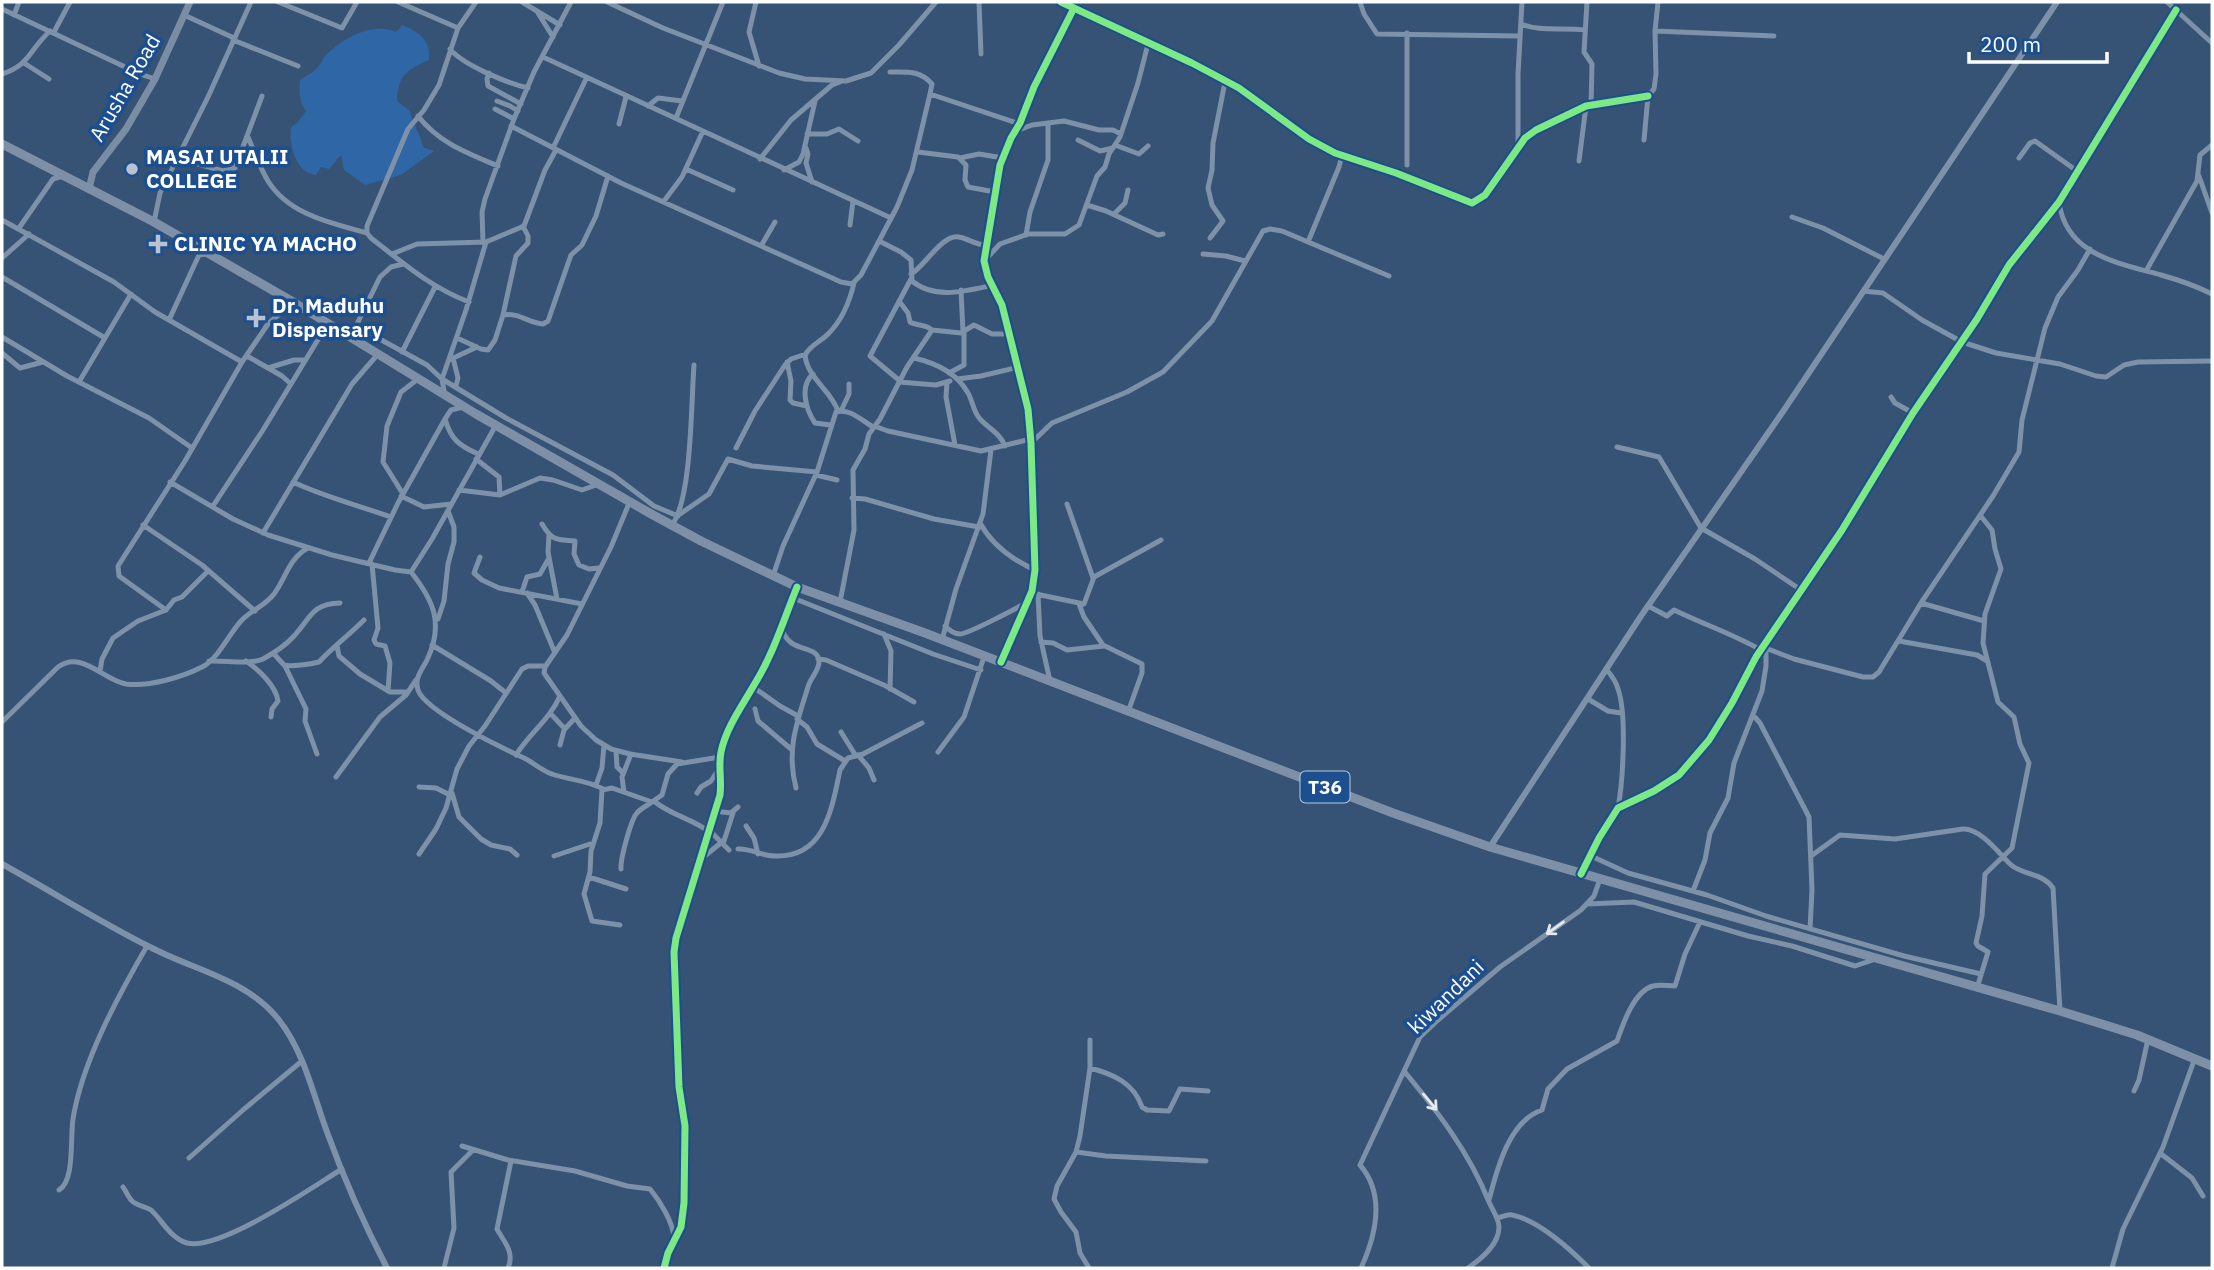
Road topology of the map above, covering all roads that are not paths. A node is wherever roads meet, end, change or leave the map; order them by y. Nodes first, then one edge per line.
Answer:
1 (19, 2) edge
2 (70, 2) edge
3 (190, 2) edge
4 (251, 2) edge
5 (278, 2) edge
6 (357, 2) edge
7 (398, 2) edge
8 (476, 2) edge
9 (522, 2) edge
10 (571, 2) edge
11 (607, 2) edge
12 (723, 2) edge
13 (756, 2) edge
14 (936, 2) edge
15 (979, 2) edge
16 (1061, 2) edge
17 (1360, 2) edge
18 (1522, 2) edge
19 (1587, 2) edge
20 (1658, 2) edge
21 (2057, 2) edge
22 (2167, 2) edge
23 (1074, 8) junction
24 (2, 9) edge
25 (2176, 10) junction
26 (537, 11) junction
27 (14, 15) junction
28 (184, 15) junction
29 (1521, 24) junction
30 (560, 25) junction
31 (458, 28) junction
32 (1585, 30) junction
33 (1655, 31) junction
34 (52, 32) junction
35 (1407, 33) junction
36 (1519, 36) junction
37 (1774, 36) dead end
38 (553, 37) junction
39 (234, 39) junction
40 (2212, 43) edge
41 (1147, 44) junction
42 (706, 45) junction
43 (450, 49) junction
44 (981, 54) dead end
45 (543, 57) junction
46 (24, 63) junction
47 (298, 66) dead end
48 (759, 66) junction
49 (890, 72) dead end
50 (489, 73) junction
51 (2, 74) edge
52 (49, 79) dead end
53 (155, 79) junction
54 (586, 79) junction
55 (843, 80) junction
56 (1224, 82) junction
57 (528, 88) junction
58 (930, 94) junction
59 (262, 96) dead end
60 (1648, 96) junction
61 (626, 97) junction
62 (815, 101) junction
63 (497, 102) dead end
64 (682, 102) junction
65 (521, 104) junction
66 (648, 106) junction
67 (1589, 106) junction
68 (495, 110) dead end
69 (518, 111) junction
70 (418, 116) junction
71 (676, 118) junction
72 (514, 119) junction
73 (1048, 123) junction
74 (619, 124) dead end
75 (1020, 124) junction
76 (511, 126) junction
77 (703, 131) junction
78 (1016, 131) junction
79 (807, 134) junction
80 (1121, 134) junction
81 (248, 137) junction
82 (1078, 140) dead end
83 (1644, 140) dead end
84 (858, 141) dead end
85 (2, 145) edge
86 (2212, 145) edge
87 (1148, 146) dead end
88 (1114, 147) junction
89 (806, 148) junction
90 (555, 149) junction
91 (1518, 149) junction
92 (918, 152) junction
93 (1342, 155) junction
94 (177, 158) junction
95 (960, 158) junction
96 (1003, 158) junction
97 (2019, 158) dead end
98 (760, 159) junction
99 (1579, 161) dead end
100 (1407, 165) dead end
101 (498, 166) junction
102 (686, 169) junction
103 (785, 170) junction
104 (2077, 171) junction
105 (2199, 175) junction
106 (64, 176) junction
107 (608, 176) junction
108 (812, 182) junction
109 (89, 189) junction
110 (733, 190) dead end
111 (1128, 190) dead end
112 (995, 192) junction
113 (664, 201) junction
114 (853, 201) junction
115 (2059, 202) junction
116 (1087, 205) junction
117 (2212, 212) edge
118 (1114, 214) junction
119 (1791, 216) dead end
120 (891, 218) junction
121 (2, 220) edge
122 (155, 222) junction
123 (775, 222) dead end
124 (850, 225) dead end
125 (523, 226) junction
126 (19, 228) junction
127 (367, 233) junction
128 (29, 234) junction
129 (1163, 234) dead end
130 (1026, 235) junction
131 (1210, 238) dead end
132 (879, 241) junction
133 (484, 242) junction
134 (1308, 242) junction
135 (986, 245) junction
136 (761, 246) junction
137 (2090, 249) junction
138 (209, 254) junction
139 (392, 254) junction
140 (1203, 254) dead end
141 (2, 258) edge
142 (1884, 259) junction
143 (984, 261) junction
144 (1245, 261) junction
145 (403, 264) junction
146 (2146, 271) junction
147 (2, 276) edge
148 (911, 276) junction
149 (1389, 276) dead end
150 (854, 283) junction
151 (993, 285) junction
152 (435, 287) junction
153 (961, 290) junction
154 (1863, 291) junction
155 (2212, 293) edge
156 (131, 294) junction
157 (899, 301) junction
158 (293, 302) junction
159 (469, 302) junction
160 (503, 315) junction
161 (169, 320) junction
162 (356, 326) junction
163 (334, 329) junction
164 (932, 330) junction
165 (963, 332) junction
166 (1010, 334) junction
167 (2, 337) edge
168 (105, 338) junction
169 (457, 338) junction
170 (357, 341) junction
171 (1962, 342) junction
172 (477, 347) junction
173 (402, 352) junction
174 (2, 353) edge
175 (378, 354) junction
176 (806, 354) junction
177 (247, 356) junction
178 (914, 358) junction
179 (451, 359) junction
180 (305, 360) junction
181 (2036, 360) junction
182 (2212, 361) edge
183 (43, 362) junction
184 (242, 362) junction
185 (787, 362) junction
186 (694, 365) dead end
187 (1019, 367) junction
188 (268, 368) junction
189 (949, 373) junction
190 (813, 374) junction
191 (956, 378) junction
192 (418, 379) junction
193 (442, 379) junction
194 (79, 382) junction
195 (899, 382) junction
196 (947, 382) junction
197 (291, 384) junction
198 (849, 384) dead end
199 (456, 386) junction
200 (445, 396) junction
201 (1892, 397) dead end
202 (807, 406) junction
203 (463, 407) junction
204 (840, 411) junction
205 (1913, 413) junction
206 (445, 419) junction
207 (496, 425) junction
208 (831, 425) junction
209 (874, 426) junction
210 (1031, 441) junction
211 (955, 445) junction
212 (1005, 446) junction
213 (1617, 447) dead end
214 (192, 448) junction
215 (736, 448) dead end
216 (991, 450) junction
217 (477, 457) junction
218 (817, 474) junction
219 (837, 480) dead end
220 (170, 482) junction
221 (293, 482) junction
222 (599, 484) junction
223 (458, 490) junction
224 (402, 495) junction
225 (500, 495) junction
226 (852, 498) junction
227 (630, 502) junction
228 (451, 504) junction
229 (1067, 504) dead end
230 (213, 506) junction
231 (447, 511) junction
232 (1980, 514) junction
233 (679, 515) junction
234 (391, 517) junction
235 (542, 524) dead end
236 (143, 525) junction
237 (672, 525) junction
238 (980, 525) junction
239 (1701, 528) junction
240 (263, 533) junction
241 (549, 535) junction
242 (1161, 540) dead end
243 (308, 548) junction
244 (480, 557) dead end
245 (549, 558) junction
246 (370, 564) junction
247 (599, 568) junction
248 (1035, 570) junction
249 (208, 571) junction
250 (411, 572) junction
251 (773, 576) junction
252 (1093, 578) junction
253 (797, 587) junction
254 (1801, 590) junction
255 (524, 593) junction
256 (1034, 593) junction
257 (793, 598) junction
258 (557, 599) junction
259 (841, 602) junction
260 (1027, 602) junction
261 (340, 603) dead end
262 (1921, 603) junction
263 (582, 604) junction
264 (1079, 604) junction
265 (1648, 606) junction
266 (166, 610) junction
267 (255, 611) junction
268 (364, 620) dead end
269 (1984, 621) junction
270 (436, 622) junction
271 (945, 626) junction
272 (782, 628) junction
273 (883, 633) junction
274 (942, 640) junction
275 (1899, 641) junction
276 (1041, 642) junction
277 (432, 645) junction
278 (337, 646) junction
279 (1104, 646) junction
280 (1763, 648) junction
281 (273, 653) junction
282 (555, 653) junction
283 (985, 657) junction
284 (818, 659) junction
285 (1987, 661) junction
286 (209, 662) junction
287 (246, 662) junction
288 (1001, 662) junction
289 (284, 665) junction
290 (545, 666) junction
291 (981, 670) junction
292 (1607, 670) junction
293 (100, 671) junction
294 (418, 677) junction
295 (1051, 681) junction
296 (753, 687) junction
297 (890, 689) junction
298 (388, 691) junction
299 (409, 692) junction
300 (419, 692) junction
301 (506, 694) junction
302 (560, 696) junction
303 (1588, 699) junction
304 (914, 702) dead end
305 (755, 709) dead end
306 (1128, 712) junction
307 (550, 713) junction
308 (1621, 713) junction
309 (1753, 715) junction
310 (271, 717) dead end
311 (798, 717) junction
312 (575, 718) junction
313 (2, 722) edge
314 (922, 723) dead end
315 (565, 729) junction
316 (841, 732) dead end
317 (476, 736) junction
318 (560, 745) dead end
319 (604, 745) junction
320 (791, 750) junction
321 (615, 751) junction
322 (938, 752) dead end
323 (317, 754) dead end
324 (631, 754) junction
325 (516, 755) junction
326 (857, 755) junction
327 (720, 757) junction
328 (845, 761) junction
329 (682, 762) junction
330 (721, 765) junction
331 (624, 773) junction
332 (336, 778) dead end
333 (874, 780) dead end
334 (596, 785) junction
335 (419, 787) dead end
336 (796, 788) dead end
337 (603, 789) junction
338 (624, 792) junction
339 (451, 793) junction
340 (697, 793) dead end
341 (653, 802) junction
342 (738, 807) dead end
343 (1618, 808) junction
344 (714, 811) junction
345 (733, 813) junction
346 (746, 826) dead end
347 (708, 830) junction
348 (592, 842) junction
349 (722, 843) junction
350 (1490, 847) junction
351 (738, 849) dead end
352 (729, 850) dead end
353 (419, 854) dead end
354 (758, 854) junction
355 (517, 855) dead end
356 (554, 856) dead end
357 (1591, 856) junction
358 (1811, 856) junction
359 (2004, 856) junction
360 (701, 859) junction
361 (2, 864) edge
362 (621, 869) dead end
363 (1581, 874) junction
364 (589, 877) junction
365 (1600, 879) junction
366 (626, 889) dead end
367 (1693, 891) junction
368 (1587, 904) junction
369 (1700, 922) junction
370 (620, 925) dead end
371 (1810, 929) junction
372 (147, 946) junction
373 (1876, 959) junction
374 (1981, 974) junction
375 (1977, 988) junction
376 (2060, 1011) junction
377 (2148, 1039) junction
378 (1090, 1040) dead end
379 (2195, 1058) junction
380 (302, 1061) junction
381 (2212, 1066) edge
382 (1090, 1068) junction
383 (1404, 1071) junction
384 (1208, 1091) dead end
385 (2134, 1091) dead end
386 (462, 1146) dead end
387 (472, 1150) junction
388 (1076, 1152) junction
389 (2160, 1153) junction
390 (190, 1158) dead end
391 (511, 1161) junction
392 (1206, 1161) dead end
393 (341, 1169) junction
394 (123, 1187) dead end
395 (59, 1190) dead end
396 (2203, 1196) dead end
397 (1489, 1200) junction
398 (1497, 1218) junction
399 (674, 1240) junction
400 (387, 1268) edge
401 (444, 1268) edge
402 (508, 1268) edge
403 (664, 1268) edge
404 (1089, 1268) edge
405 (1362, 1268) edge
406 (1468, 1268) edge
407 (1589, 1268) edge
408 (2112, 1268) edge

1 - 27 street
2 - 34 street
3 - 28 main road, Arusha Road
4 - 39 street
5 - 6 street
7 - 31 street
8 - 31 street
9 - 26 street
10 - 30 street
11 - 42 street
12 - 42 street
13 - 48 street
14 - 55 street
15 - 44 street
16 - 23 street
17 - 35 street
18 - 29 street
19 - 32 street
20 - 33 street
21 - 142 street
22 - 25 street
23 - 41 street
23 - 75 street
24 - 27 street
25 - 40 street
25 - 104 street
26 - 30 street
26 - 38 street
27 - 34 street
28 - 39 street
28 - 53 main road, Arusha Road
29 - 32 street
29 - 36 street
30 - 38 street
31 - 43 street
32 - 67 street
33 - 37 street
33 - 60 street
34 - 46 street
34 - 53 street
35 - 36 street
35 - 100 street
36 - 91 street
38 - 45 street
39 - 47 street
39 - 94 street
41 - 56 street
41 - 80 street
42 - 48 street
42 - 64 street
43 - 50 street
43 - 70 street
45 - 54 street
45 - 57 street
46 - 51 street
46 - 52 street
48 - 55 street
49 - 58 street
50 - 57 street
50 - 65 street
53 - 109 main road, Arusha Road
54 - 61 street
54 - 90 street
55 - 62 street
56 - 93 street
56 - 131 street
57 - 65 street
58 - 75 street
58 - 92 street
59 - 81 street
60 - 67 street
60 - 83 street
61 - 66 street
61 - 74 street
62 - 79 street
62 - 98 street
63 - 69 street
64 - 66 street
64 - 71 street
65 - 69 street
66 - 71 street
67 - 91 street
67 - 99 street
68 - 72 street
69 - 72 street
70 - 101 street
70 - 127 street
71 - 77 street
72 - 76 street
73 - 78 street
73 - 80 street
73 - 130 street
75 - 78 street
76 - 90 street
76 - 101 street
77 - 98 street
77 - 102 street
78 - 96 street
79 - 84 street
79 - 89 street
80 - 88 street
81 - 94 street
81 - 127 street
82 - 88 street
85 - 106 highway, T36
86 - 105 street
87 - 88 street
88 - 116 street
89 - 103 street
89 - 108 street
90 - 107 street
90 - 125 street
91 - 93 street
92 - 95 street
92 - 120 street
93 - 134 street
94 - 122 street
95 - 96 street
95 - 112 street
96 - 112 street
97 - 104 street
98 - 103 street
101 - 133 street
102 - 110 street
102 - 113 street
103 - 108 street
104 - 115 street
105 - 117 street
105 - 146 street
106 - 109 highway, T36
106 - 126 street
107 - 113 street
107 - 160 street
108 - 114 street
109 - 122 highway, T36
111 - 118 street
112 - 135 street
113 - 136 street
114 - 120 street
114 - 124 street
115 - 137 street
115 - 171 street
116 - 118 street
116 - 130 street
118 - 129 street
119 - 142 street
120 - 132 street
121 - 126 street
122 - 138 highway, T36
123 - 136 street
125 - 133 street
125 - 160 street
126 - 128 street
127 - 139 street
128 - 141 street
128 - 156 street
130 - 143 street
132 - 148 street
132 - 150 street
133 - 139 street
133 - 159 street
134 - 144 street
134 - 149 street
135 - 143 street
135 - 148 street
136 - 150 street
137 - 146 street
137 - 181 street
138 - 158 highway, T36
138 - 161 street
139 - 145 street
140 - 144 street
142 - 154 street
143 - 151 street
144 - 210 street
145 - 152 street
145 - 162 street
146 - 155 street
147 - 168 street
148 - 153 street
148 - 157 street
150 - 176 street
151 - 153 street
151 - 166 street
152 - 159 street
152 - 173 street
153 - 165 street
154 - 171 street
154 - 239 street
156 - 161 street
156 - 168 street
157 - 164 street
157 - 195 street
158 - 163 highway, T36
158 - 177 street
159 - 169 street
160 - 172 street
161 - 184 street
162 - 170 street
162 - 173 street
163 - 170 highway, T36
163 - 180 street
164 - 165 street
164 - 178 street
165 - 166 street
165 - 189 street
166 - 187 street
167 - 183 street
168 - 194 street
169 - 172 street
169 - 179 street
170 - 175 highway, T36
171 - 181 street
171 - 205 street
172 - 179 street
173 - 193 street
174 - 183 street
175 - 192 highway, T36
175 - 221 street
176 - 185 street
176 - 190 street
177 - 184 street
177 - 188 street
178 - 189 street
178 - 195 street
179 - 193 street
179 - 199 street
180 - 188 street
180 - 197 street
181 - 182 street
181 - 232 street
183 - 194 street
184 - 214 street
185 - 202 street
185 - 215 street
186 - 233 street
187 - 191 street
187 - 210 street
188 - 197 street
189 - 191 street
190 - 202 street
190 - 204 street
191 - 196 street
191 - 212 street
192 - 200 highway, T36
192 - 224 street
193 - 199 street
193 - 200 street
194 - 214 street
195 - 196 street
195 - 209 street
196 - 211 street
197 - 230 street
198 - 204 street
199 - 233 street
200 - 203 highway, T36
201 - 205 street
202 - 208 street
203 - 206 street
203 - 207 highway, T36
204 - 208 street
204 - 209 street
205 - 254 street
206 - 217 street
206 - 224 street
207 - 217 street
207 - 222 highway, T36
208 - 218 street
209 - 211 street
209 - 226 street
210 - 212 street
210 - 248 street
211 - 216 street
212 - 216 street
213 - 239 street
214 - 220 street
216 - 238 street
217 - 223 street
217 - 225 street
218 - 219 street
218 - 233 street
218 - 251 street
220 - 230 street
220 - 236 street
221 - 234 street
221 - 240 street
222 - 225 street
222 - 227 highway, T36
223 - 225 street
223 - 228 street
224 - 228 street
224 - 234 street
226 - 238 street
226 - 259 street
227 - 237 highway, T36
227 - 247 street
228 - 231 street
229 - 252 street
230 - 240 street
231 - 250 street
231 - 270 street
232 - 262 street
232 - 269 street
233 - 237 street
234 - 246 street
235 - 241 street
236 - 249 street
236 - 266 street
237 - 251 highway, T36
238 - 248 street
238 - 271 street
239 - 254 street
239 - 265 street
240 - 243 street
241 - 245 street
241 - 247 street
242 - 252 street
243 - 246 street
243 - 267 street
244 - 255 street
245 - 255 street
245 - 258 street
246 - 250 street
246 - 298 street
247 - 263 street
248 - 256 street
249 - 266 street
249 - 267 street
250 - 270 street
251 - 253 highway, T36
252 - 264 street
253 - 257 street
253 - 259 highway, T36
254 - 280 street
255 - 258 street
255 - 282 street
256 - 260 street
256 - 264 street
256 - 276 street
257 - 272 street
257 - 273 street
258 - 263 street
259 - 274 highway, T36
260 - 271 street
260 - 288 street
261 - 281 street
262 - 269 street
262 - 275 street
263 - 282 street
264 - 279 street
265 - 280 street
265 - 292 street
266 - 293 street
267 - 286 street
268 - 278 street
269 - 285 street
270 - 277 street
271 - 274 street
272 - 284 street
272 - 296 street
273 - 291 street
273 - 297 street
274 - 283 highway, T36
275 - 280 street
275 - 285 street
276 - 279 street
276 - 295 street
277 - 294 street
277 - 301 street
278 - 289 street
278 - 298 street
279 - 306 street
280 - 309 street
280 - 343 street
281 - 287 street
281 - 289 street
282 - 290 street
283 - 288 highway, T36
283 - 291 street
284 - 297 street
284 - 311 street
285 - 359 street
286 - 287 street
286 - 293 street
287 - 310 street
288 - 295 highway, T36
289 - 323 street
290 - 301 street
290 - 302 street
291 - 322 street
292 - 303 street
292 - 308 street
293 - 313 street
294 - 299 street
294 - 300 street
295 - 306 highway, T36
296 - 311 street
296 - 327 street
297 - 304 street
298 - 299 street
299 - 300 street
299 - 332 street
300 - 317 street
301 - 317 street
302 - 307 street
302 - 312 street
303 - 308 street
303 - 350 street
305 - 320 street
306 - 350 highway, T36
307 - 315 street
307 - 325 street
308 - 343 street
309 - 358 street
309 - 367 street
311 - 320 street
311 - 328 street
312 - 315 street
312 - 319 street
314 - 326 street
315 - 318 street
316 - 326 street
317 - 325 street
317 - 339 street
319 - 321 street
319 - 334 street
320 - 336 street
321 - 324 street
321 - 331 street
324 - 329 street
324 - 331 street
325 - 334 street
326 - 328 street
326 - 333 street
327 - 329 street
327 - 330 street
328 - 354 street
329 - 341 street
330 - 340 street
330 - 344 street
331 - 338 street
334 - 337 street
335 - 339 street
337 - 338 street
337 - 348 street
338 - 341 street
339 - 353 street
339 - 355 street
341 - 347 street
341 - 362 street
342 - 345 street
343 - 357 street
344 - 345 street
344 - 347 street
345 - 349 street
346 - 354 street
347 - 349 street
347 - 360 street
348 - 356 street
348 - 364 street
349 - 352 street
349 - 360 street
350 - 363 highway, T36
351 - 354 street
357 - 363 street
357 - 367 street
358 - 359 street
358 - 371 street
359 - 374 street
359 - 376 street
360 - 399 street
361 - 372 street
363 - 365 highway, T36
364 - 366 street
364 - 370 street
365 - 368 street, kiwandani
365 - 373 highway, T36
367 - 371 street
368 - 369 street
368 -> 383 street, kiwandani
369 - 373 street
369 - 397 street
371 - 374 street
372 - 380 street
372 - 395 street
373 - 375 highway, T36
374 - 375 street
375 - 376 highway, T36
376 - 377 highway, T36
377 - 379 highway, T36
377 - 385 street
378 - 382 street
379 - 381 highway, T36
379 - 389 street
380 - 390 street
380 - 393 street
382 - 384 street
382 - 388 street
383 -> 397 street
383 - 405 street, kiwandani
386 - 387 street
387 - 391 street
387 - 401 street
388 - 392 street
388 - 404 street
389 - 396 street
389 - 408 street
391 - 399 street
391 - 402 street
393 - 394 street
393 - 400 street
397 - 398 street
398 - 406 street
398 - 407 street
399 - 403 street

